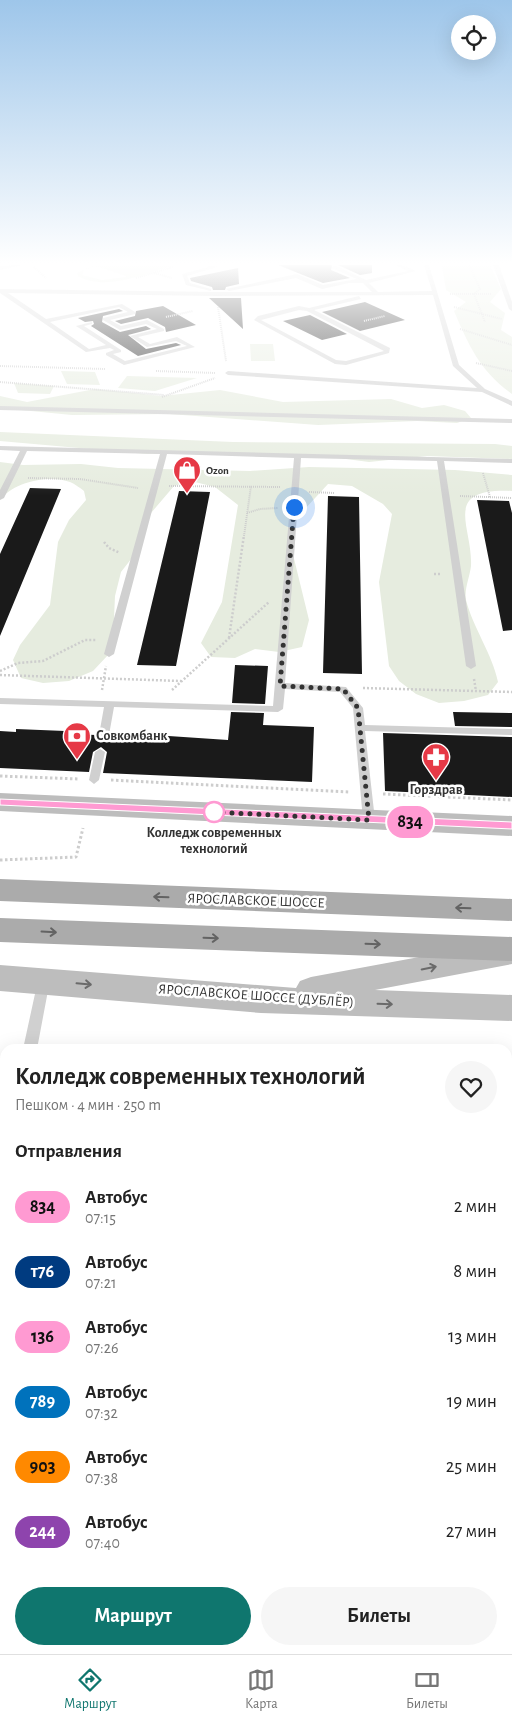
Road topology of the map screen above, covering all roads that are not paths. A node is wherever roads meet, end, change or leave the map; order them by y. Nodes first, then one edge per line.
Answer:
1 (76, 342) edge
2 (104, 342) edge
3 (143, 342) edge
4 (165, 342) edge
5 (184, 342) edge
6 (298, 342) edge
7 (374, 342) edge
8 (449, 342) edge
9 (110, 346) junction
10 (228, 374) road end
11 (483, 390) junction
12 (512, 404) edge
13 (0, 408) edge
14 (512, 421) edge
15 (0, 448) edge
16 (25, 448) junction
17 (164, 452) junction
18 (298, 456) junction
19 (440, 460) junction
20 (512, 461) edge
21 (0, 498) edge
22 (109, 654) road end
23 (472, 666) dead end
24 (280, 686) junction
25 (0, 701) edge
26 (110, 704) junction
27 (360, 728) junction
28 (512, 732) edge
29 (104, 735) dead end
30 (100, 752) dead end
31 (94, 780) road end
32 (0, 802) edge
33 (0, 814) edge
34 (85, 817) junction
35 (369, 820) junction
36 (512, 826) edge
37 (0, 890) edge
38 (512, 910) edge
39 (0, 930) edge
40 (512, 951) edge
41 (0, 978) edge
42 (44, 980) junction
43 (261, 1000) junction
44 (512, 1008) edge
45 (31, 1044) edge

1 - 9 lane
2 - 9 lane
3 - 4 lane
5 - 9 lane
6 - 7 lane
8 - 11 lane
10 - 11 lane
11 - 12 lane
13 - 14 lane
15 - 16 lane
16 - 17 lane
16 - 21 lane
17 - 18 lane
17 - 22 lane
18 - 19 lane
18 - 24 lane
19 - 20 lane
19 - 23 lane
24 - 26 lane
24 - 27 lane
25 - 26 lane
26 - 29 lane
27 - 28 lane
27 - 35 lane
30 - 31 lane
32 - 34 street
33 - 34 street
34 - 35 street
35 - 36 street
38 -> 37 main road, ЯРОСЛАВСКОЕ ШОССЕ
39 -> 40 main road
43 -> 40 street
41 - 42 street, ЯРОСЛАВСКОЕ ШОССЕ (ДУБЛЁР)
42 -> 43 street, ЯРОСЛАВСКОЕ ШОССЕ (ДУБЛЁР)
42 - 45 lane
43 -> 44 street, ЯРОСЛАВСКОЕ ШОССЕ (ДУБЛЁР)

